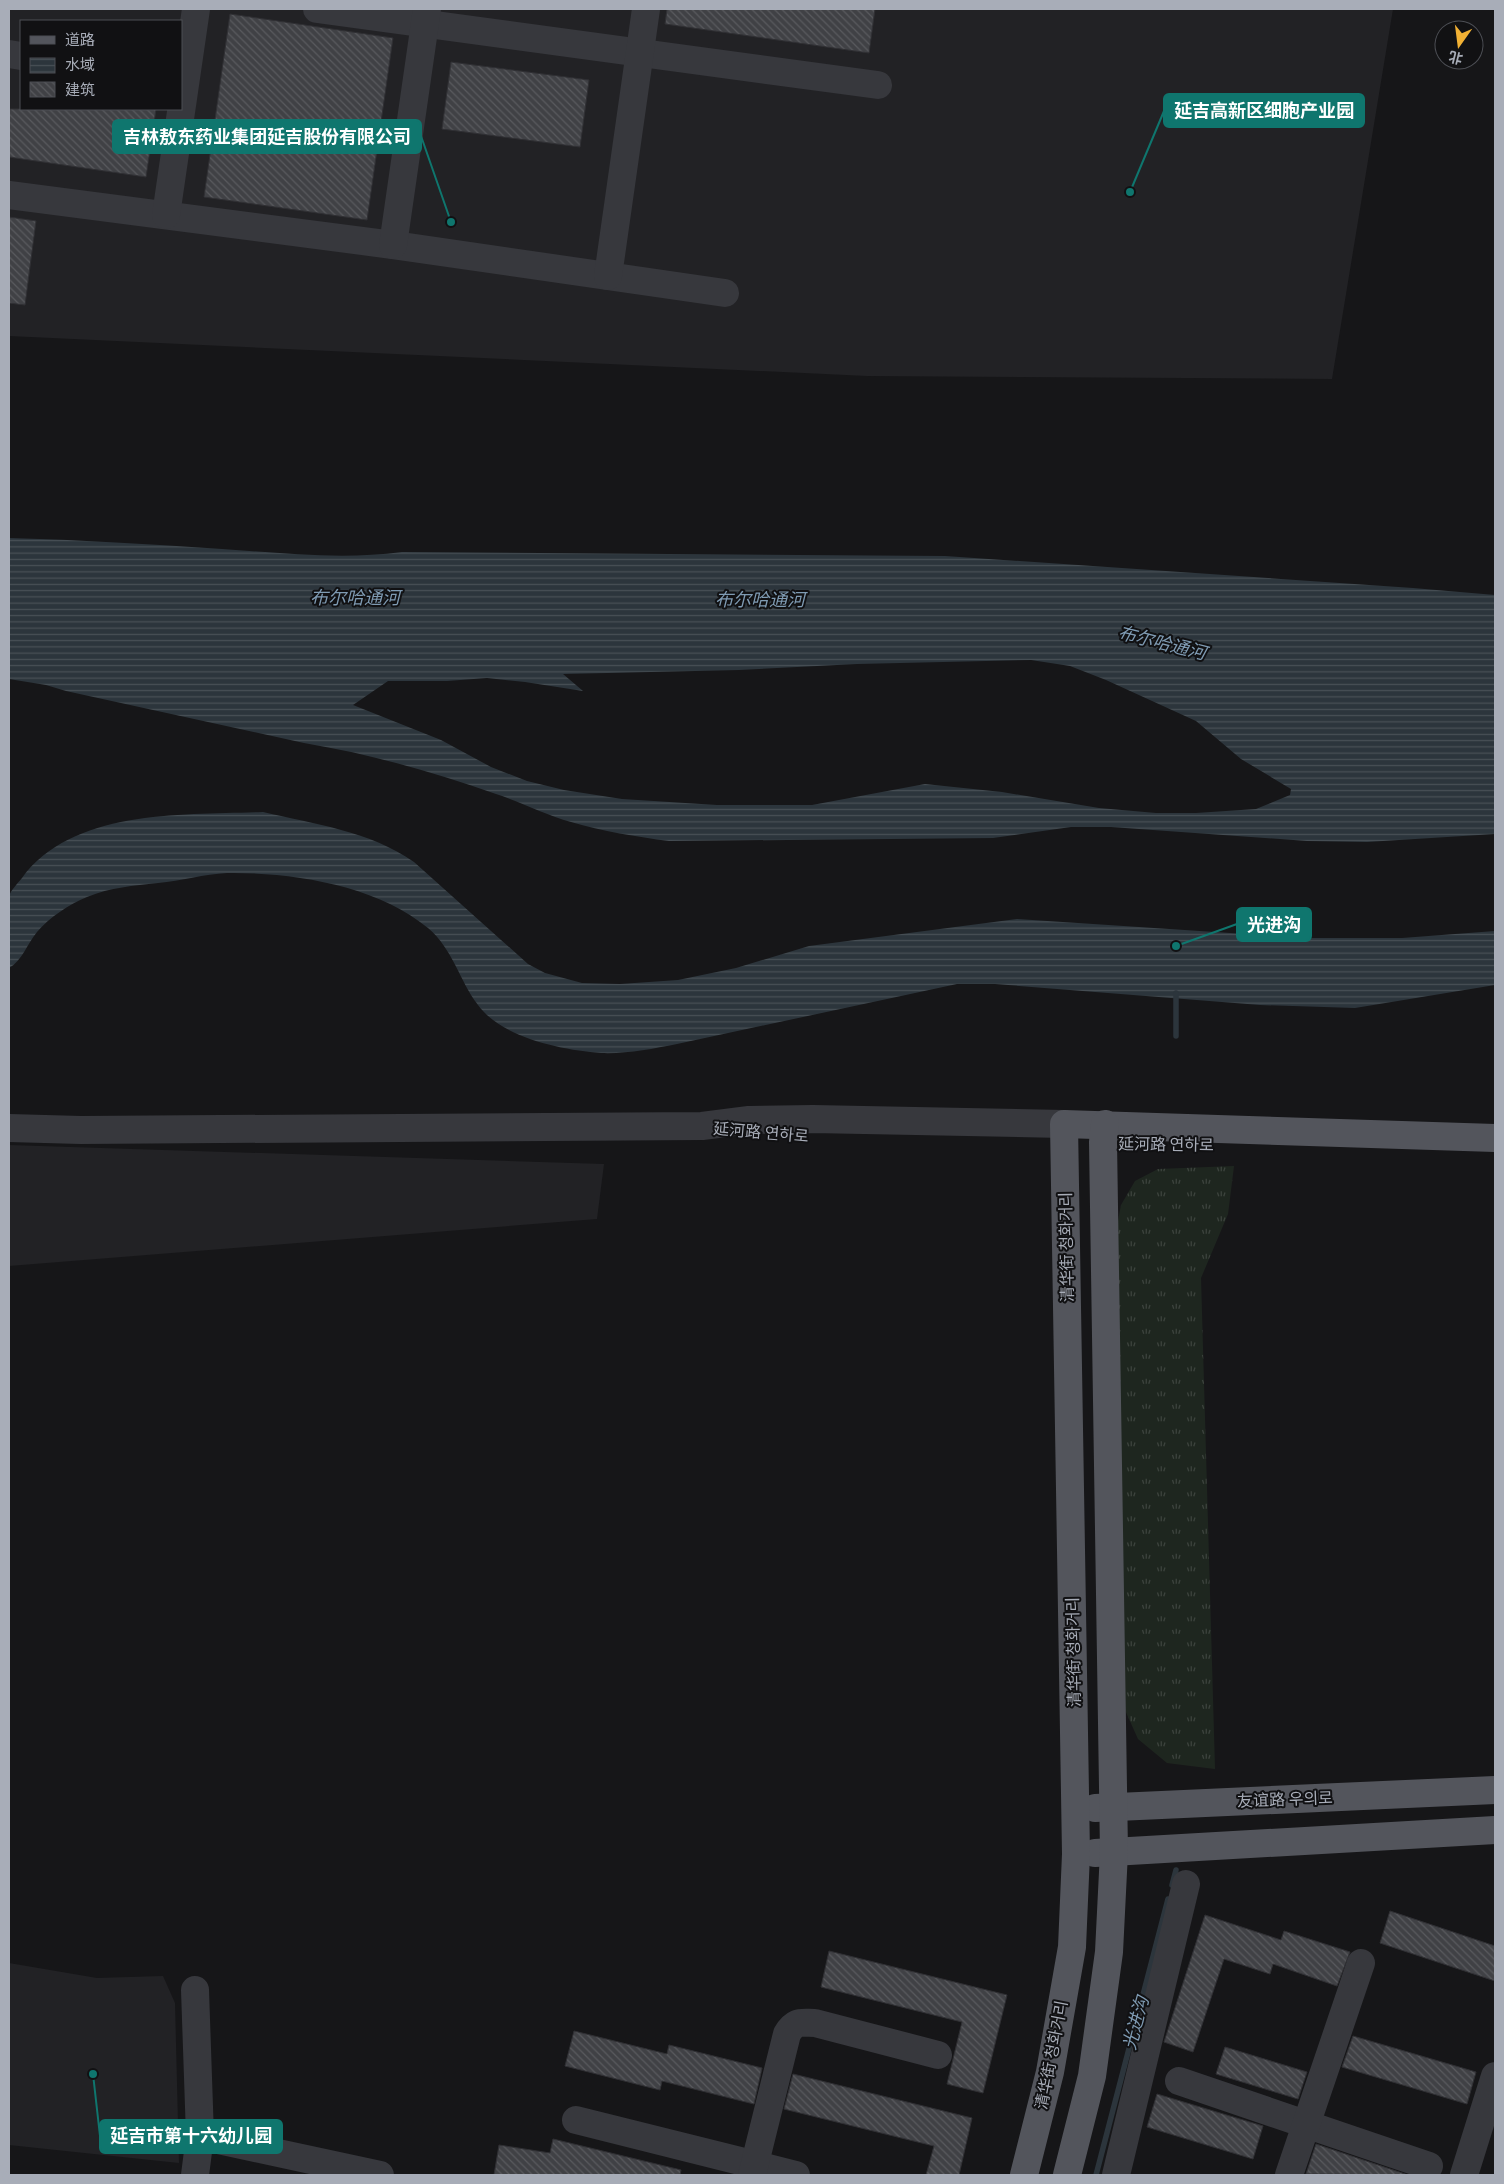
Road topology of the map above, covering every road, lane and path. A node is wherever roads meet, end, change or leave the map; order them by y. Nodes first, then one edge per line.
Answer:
1 (196, 9) edge
2 (317, 9) edge
3 (646, 9) edge
4 (426, 16) edge
5 (640, 52) junction
6 (184, 78) edge
7 (878, 84) dead end
8 (182, 93) edge
9 (180, 110) edge
10 (9, 195) edge
11 (166, 215) junction
12 (393, 245) junction
13 (608, 276) junction
14 (725, 292) dead end
15 (9, 1128) edge
16 (1065, 1133) junction
17 (1104, 1133) junction
18 (1495, 1138) edge
19 (1495, 1152) edge
20 (1495, 1790) edge
21 (1112, 1806) junction
22 (1075, 1809) junction
23 (1495, 1830) edge
24 (1114, 1852) junction
25 (1076, 1854) junction
26 (1186, 1884) dead end
27 (1361, 1963) dead end
28 (195, 1990) dead end
29 (938, 2054) dead end
30 (1495, 2076) edge
31 (1180, 2080) dead end
32 (576, 2120) dead end
33 (1307, 2124) junction
34 (200, 2136) junction
35 (1429, 2166) dead end
36 (754, 2170) edge
37 (195, 2175) edge
38 (380, 2175) edge
39 (796, 2175) edge
40 (1024, 2175) edge
41 (1067, 2175) edge
42 (1116, 2175) edge
43 (1290, 2175) edge
44 (1464, 2175) edge

1 - 6 street
2 - 4 street
3 - 5 street
4 - 5 street
4 - 12 street
5 - 7 street
5 - 13 street
6 - 8 street
9 - 11 street
10 - 11 street
11 - 12 street
12 - 13 street
13 - 14 street
15 - 16 street, 延河路 연하로
16 - 17 main road, 延河路 연하로
16 - 22 main road, 清华街 청화거리
17 - 18 main road, 延河路 연하로
17 - 19 main road, 延河路 연하로
17 - 21 main road
20 - 21 main road, 友谊路 우의로
21 - 22 main road, 友谊路 우의로
21 - 24 main road
22 - 25 main road, 清华街 청화거리
23 - 24 main road
24 - 25 main road
24 - 41 main road
25 - 40 main road, 清华街 청화거리
26 - 42 street
27 - 33 street
28 - 34 street
29 - 36 street
30 - 44 street
31 - 33 street
32 - 36 street
33 - 35 street
33 - 43 street
34 - 37 street
34 - 38 street
36 - 39 street

